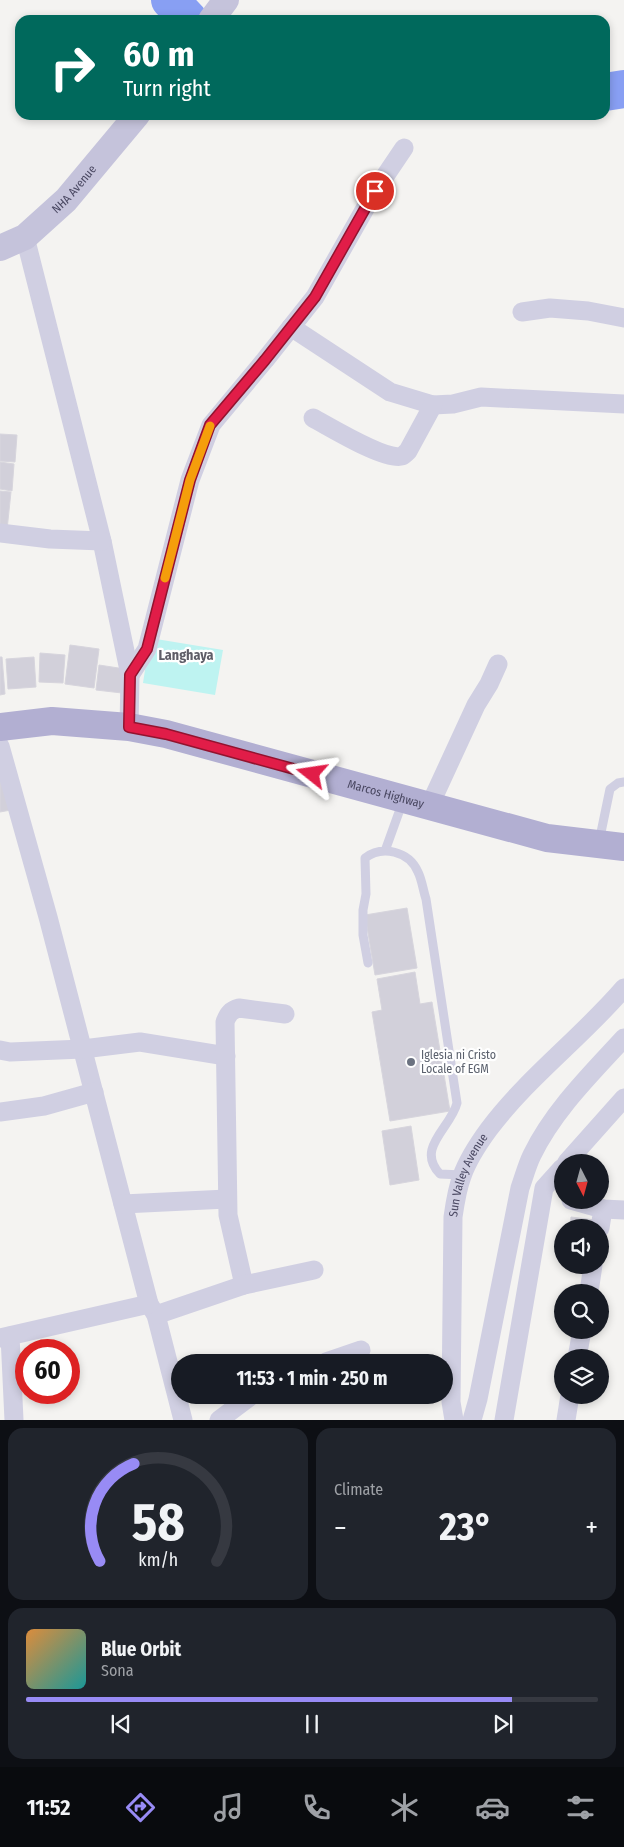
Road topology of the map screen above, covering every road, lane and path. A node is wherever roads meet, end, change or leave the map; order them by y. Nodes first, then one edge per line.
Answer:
1 (226, 0) edge
2 (216, 15) edge
3 (133, 120) edge
4 (404, 148) dead end
5 (25, 238) junction
6 (0, 248) edge
7 (522, 312) dead end
8 (624, 318) edge
9 (291, 327) junction
10 (624, 404) edge
11 (433, 405) junction
12 (313, 418) dead end
13 (0, 533) edge
14 (102, 541) junction
15 (498, 664) dead end
16 (130, 675) junction
17 (0, 727) edge
18 (129, 727) junction
19 (0, 746) edge
20 (624, 782) edge
21 (404, 799) junction
22 (429, 807) junction
23 (611, 846) edge
24 (386, 850) junction
25 (368, 963) dead end
26 (624, 988) edge
27 (285, 1014) dead end
28 (624, 1038) edge
29 (83, 1049) junction
30 (0, 1050) edge
31 (226, 1056) junction
32 (94, 1092) junction
33 (624, 1098) edge
34 (0, 1112) edge
35 (574, 1154) edge
36 (462, 1175) junction
37 (554, 1177) edge
38 (544, 1188) junction
39 (554, 1192) edge
40 (227, 1198) junction
41 (123, 1204) junction
42 (604, 1209) joint
43 (624, 1210) edge
44 (602, 1219) edge
45 (314, 1270) dead end
46 (244, 1285) junction
47 (152, 1309) junction
48 (5, 1337) edge
49 (361, 1350) dead end
50 (349, 1354) edge
51 (240, 1404) edge
52 (569, 1404) edge
53 (14, 1420) edge
54 (183, 1420) edge
55 (219, 1420) edge
56 (454, 1420) edge
57 (472, 1420) edge
58 (504, 1420) edge
59 (566, 1420) edge

1 - 2 street
3 - 5 street, NHA Avenue
4 - 9 street
5 - 6 street, NHA Avenue
5 - 14 street
7 - 8 street
9 - 11 street
9 - 16 street
10 - 11 street
11 - 12 street
13 - 14 street
14 - 16 street
15 - 22 street
16 - 18 street
17 - 18 main road, Marcos Highway
18 - 21 main road, Marcos Highway
19 - 29 street
20 - 23 lane
21 - 22 main road, Marcos Highway
21 - 24 lane
22 - 23 main road, Marcos Highway
24 - 25 lane
24 - 36 lane
26 - 36 street, Sun Valley Avenue
27 - 31 street
28 - 57 street
29 - 30 street
29 - 31 street
29 - 32 street
31 - 40 street
32 - 34 street
32 - 41 street
33 - 35 street
36 - 56 street, Sun Valley Avenue
37 - 38 street
38 - 39 street
38 - 58 street
40 - 41 street
40 - 46 street
41 - 47 street
42 - 43 street
42 - 44 street
45 - 46 street
46 - 47 street
47 - 48 street
47 - 54 street
48 - 53 street
49 - 50 street
51 - 55 street
52 - 59 street

